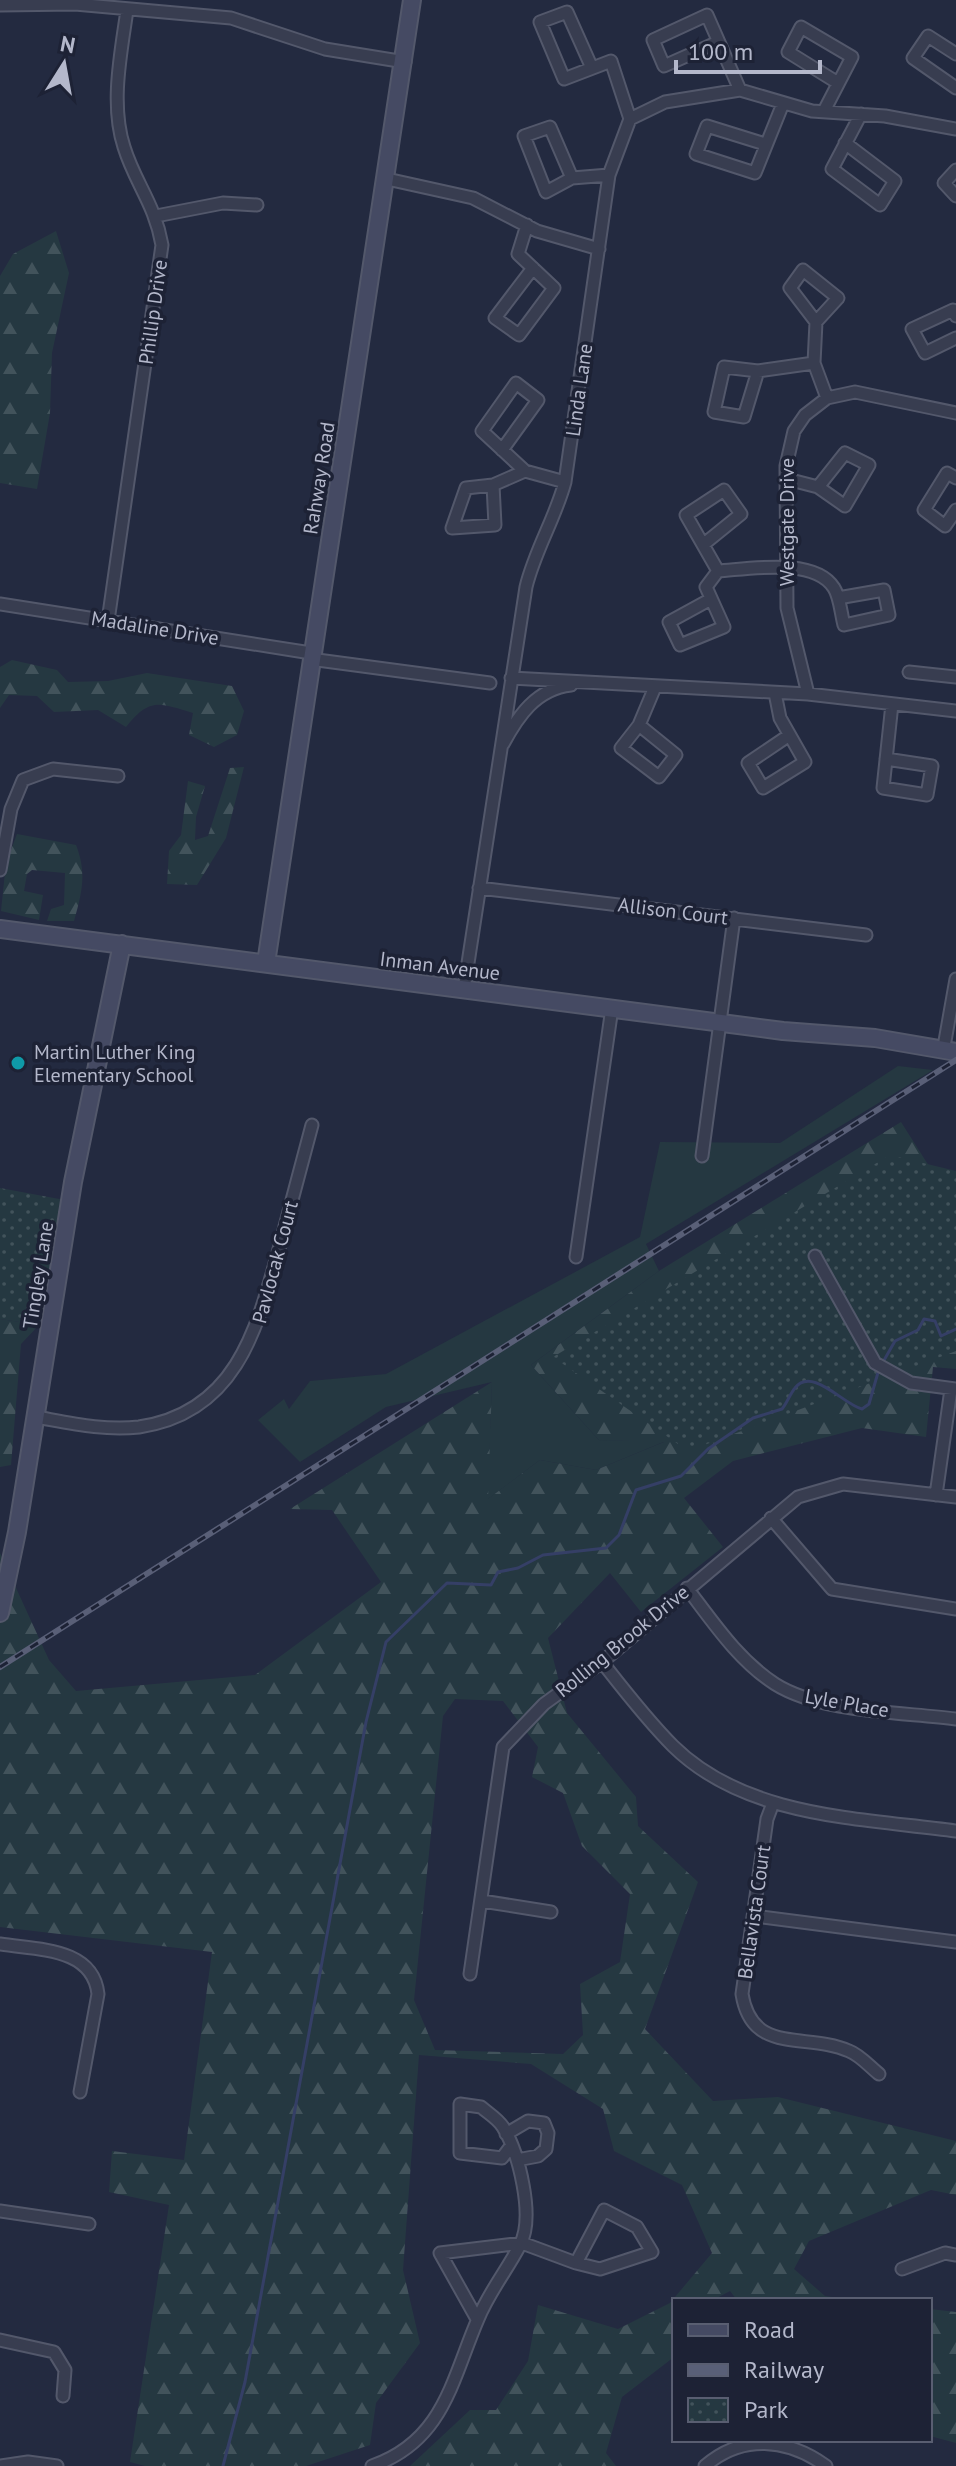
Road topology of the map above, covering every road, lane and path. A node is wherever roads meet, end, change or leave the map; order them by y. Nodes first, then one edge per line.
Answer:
1 (412, 0) edge
2 (0, 5) edge
3 (127, 10) junction
4 (718, 42) junction
5 (956, 54) edge
6 (405, 62) junction
7 (592, 68) junction
8 (838, 83) junction
9 (956, 88) edge
10 (740, 90) junction
11 (782, 106) junction
12 (824, 111) junction
13 (861, 114) junction
14 (630, 119) junction
15 (956, 129) edge
16 (845, 143) junction
17 (765, 144) junction
18 (956, 170) edge
19 (609, 175) junction
20 (572, 178) junction
21 (387, 179) junction
22 (956, 196) edge
23 (257, 205) dead end
24 (156, 216) junction
25 (527, 225) junction
26 (599, 249) junction
27 (533, 268) junction
28 (956, 316) edge
29 (816, 322) junction
30 (956, 338) edge
31 (814, 363) junction
32 (758, 371) junction
33 (827, 398) junction
34 (956, 413) edge
35 (502, 450) junction
36 (525, 471) junction
37 (956, 478) edge
38 (787, 479) junction
39 (565, 482) junction
40 (493, 485) junction
41 (818, 487) junction
42 (956, 510) edge
43 (704, 544) junction
44 (788, 567) junction
45 (718, 571) junction
46 (838, 598) junction
47 (711, 599) junction
48 (0, 604) edge
49 (108, 621) junction
50 (310, 656) junction
51 (909, 672) dead end
52 (956, 677) edge
53 (511, 678) junction
54 (490, 683) dead end
55 (603, 684) junction
56 (655, 687) junction
57 (775, 693) junction
58 (808, 694) junction
59 (892, 704) junction
60 (956, 711) edge
61 (639, 725) junction
62 (788, 736) junction
63 (499, 752) junction
64 (886, 759) junction
65 (118, 776) dead end
66 (0, 870) edge
67 (479, 888) junction
68 (734, 918) junction
69 (0, 929) edge
70 (866, 935) dead end
71 (122, 944) junction
72 (266, 963) junction
73 (956, 979) edge
74 (464, 989) junction
75 (612, 1008) junction
76 (719, 1023) junction
77 (952, 1045) edge
78 (312, 1125) dead end
79 (702, 1156) dead end
80 (815, 1256) dead end
81 (576, 1257) dead end
82 (954, 1389) edge
83 (36, 1417) junction
84 (936, 1495) junction
85 (956, 1497) edge
86 (771, 1518) junction
87 (687, 1588) junction
88 (956, 1609) edge
89 (0, 1613) edge
90 (602, 1662) junction
91 (956, 1719) edge
92 (773, 1803) junction
93 (956, 1831) edge
94 (482, 1901) junction
95 (551, 1912) dead end
96 (754, 1916) junction
97 (956, 1942) edge
98 (0, 1944) edge
99 (470, 1974) dead end
100 (879, 2074) dead end
101 (80, 2092) dead end
102 (506, 2134) junction
103 (511, 2146) junction
104 (517, 2160) junction
105 (0, 2211) edge
106 (89, 2224) dead end
107 (522, 2243) junction
108 (956, 2255) edge
109 (576, 2263) junction
110 (902, 2269) dead end
111 (477, 2319) junction
112 (0, 2340) edge
113 (63, 2396) dead end
114 (727, 2445) edge
115 (1, 2466) edge
116 (57, 2466) edge
117 (372, 2466) edge
118 (705, 2466) edge
119 (826, 2466) edge

1 - 6 street, Rahway Road
2 - 3 street
3 - 6 street
3 - 24 street, Phillip Drive
4 - 4 street
4 - 10 street
5 - 9 street
6 - 21 street, Rahway Road
7 - 7 street
7 - 14 street
8 - 8 street
8 - 12 street
10 - 11 street
10 - 14 street
11 - 12 street
11 - 17 street
12 - 13 street
13 - 15 street
13 - 16 street
14 - 19 street, Linda Lane
16 - 16 street
17 - 17 street
18 - 22 street
19 - 20 street
19 - 26 street, Linda Lane
20 - 20 street
21 - 25 street
21 - 50 street, Rahway Road
23 - 24 street
24 - 49 street, Phillip Drive
25 - 26 street
25 - 27 street
26 - 39 street, Linda Lane
27 - 27 street
28 - 30 street
29 - 29 street
29 - 31 street
31 - 32 street
31 - 33 street
32 - 32 street
33 - 34 street
33 - 38 street, Westgate Drive
35 - 35 street
35 - 36 street
36 - 39 street
36 - 40 street
37 - 42 street
38 - 41 street
38 - 44 street, Westgate Drive
39 - 53 street, Linda Lane
40 - 40 street
41 - 41 street
43 - 43 street
43 - 45 street
44 - 45 street
44 - 46 street
44 - 58 street, Westgate Drive
45 - 47 street
46 - 46 street
47 - 47 street
48 - 49 street, Madaline Drive
49 - 50 street, Madaline Drive
50 - 54 street, Madaline Drive
50 - 72 street, Rahway Road
51 - 52 street
53 - 55 street
53 - 63 street, Linda Lane
55 - 56 street
55 - 63 street
56 - 57 street
56 - 61 street
57 - 58 street
57 - 62 street
58 - 59 street
59 - 60 street
59 - 64 street
61 - 61 street
62 - 62 street
63 - 67 street, Linda Lane
64 - 64 street
65 - 66 street
67 - 68 street, Allison Court
67 - 74 street, Linda Lane
68 - 70 street, Allison Court
68 - 76 street
69 - 71 street, Inman Avenue
71 - 72 street, Inman Avenue
71 - 83 street, Tingley Lane
72 - 74 street, Inman Avenue
73 - 77 street
74 - 75 street, Inman Avenue
75 - 76 street, Inman Avenue
75 - 81 street
76 - 77 street, Inman Avenue
76 - 79 street
78 - 83 street, Pavlocak Court
80 - 82 street
82 - 84 street
83 - 89 street, Tingley Lane
84 - 85 street, Rolling Brook Drive
84 - 86 street, Rolling Brook Drive
86 - 87 street, Rolling Brook Drive
86 - 88 street
87 - 90 street, Rolling Brook Drive
87 - 91 street, Lyle Place
90 - 92 street
90 - 94 street, Rolling Brook Drive
92 - 93 street
92 - 96 street, Bellavista Court
94 - 95 street
94 - 99 street, Rolling Brook Drive
96 - 97 street
96 - 100 street, Bellavista Court
98 - 101 street
102 - 103 street
102 - 103 street
102 - 104 street
103 - 104 street
104 - 107 street
105 - 106 street
107 - 109 street
107 - 111 street
107 - 111 street
108 - 110 street
109 - 109 street
111 - 117 street
112 - 113 street
114 - 118 street
114 - 119 street
115 - 116 street

